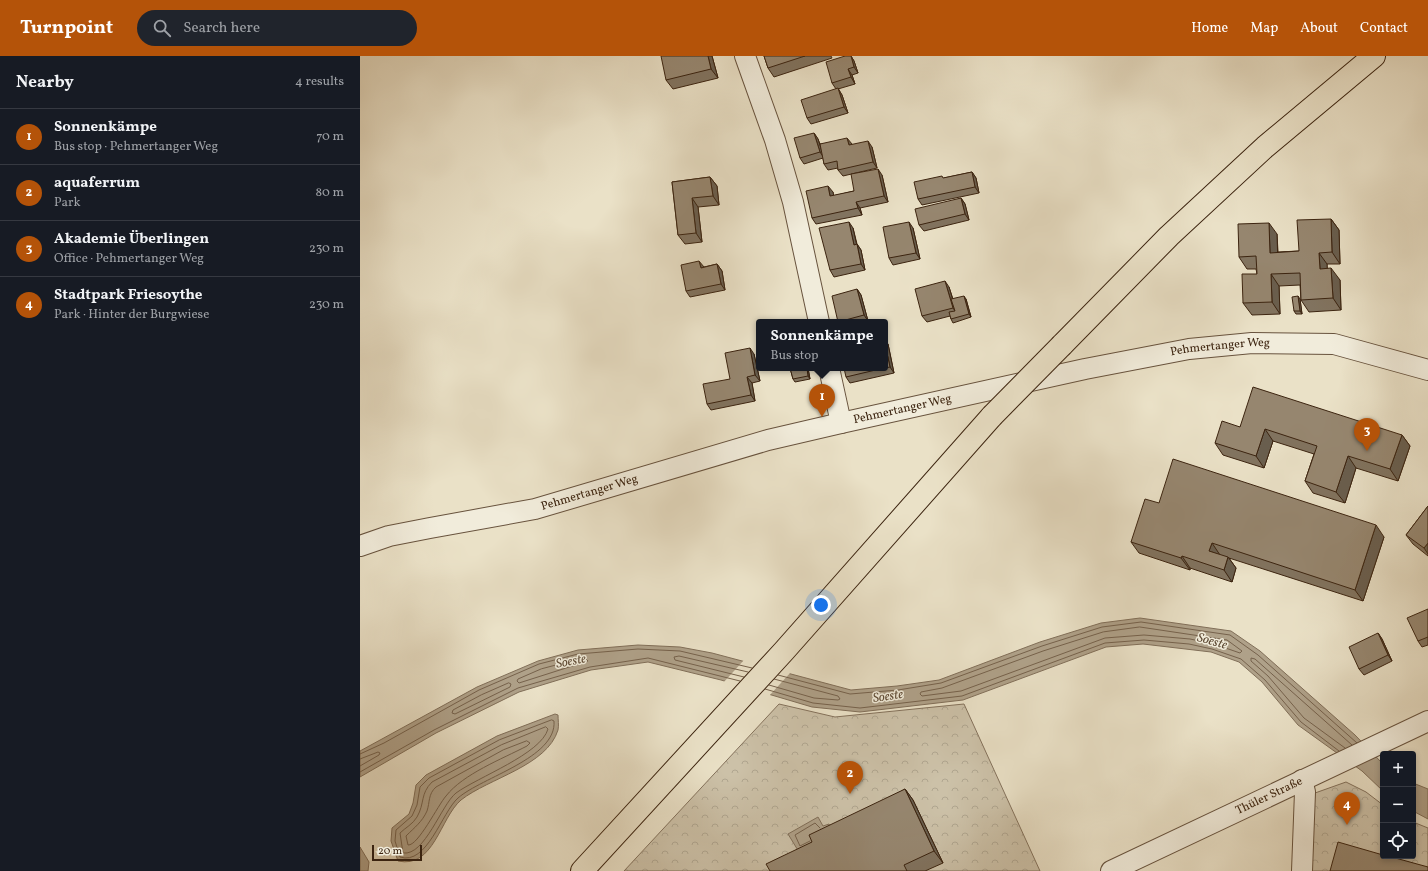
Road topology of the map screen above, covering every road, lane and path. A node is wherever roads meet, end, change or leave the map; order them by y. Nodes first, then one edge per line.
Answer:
1 (745, 56) edge
2 (1374, 56) edge
3 (818, 319) edge
4 (1428, 370) edge
5 (830, 371) edge
6 (841, 423) junction
7 (360, 546) edge
8 (1428, 721) edge
9 (1302, 780) junction
10 (582, 871) edge
11 (1111, 871) edge
12 (1302, 871) edge

1 - 3 street
2 - 10 highway, bridge
4 - 6 street, Pehmertanger Weg
5 - 6 street
6 - 7 street, Pehmertanger Weg
8 - 9 street, Thüler Straße
9 - 11 street, Thüler Straße
9 - 12 street

